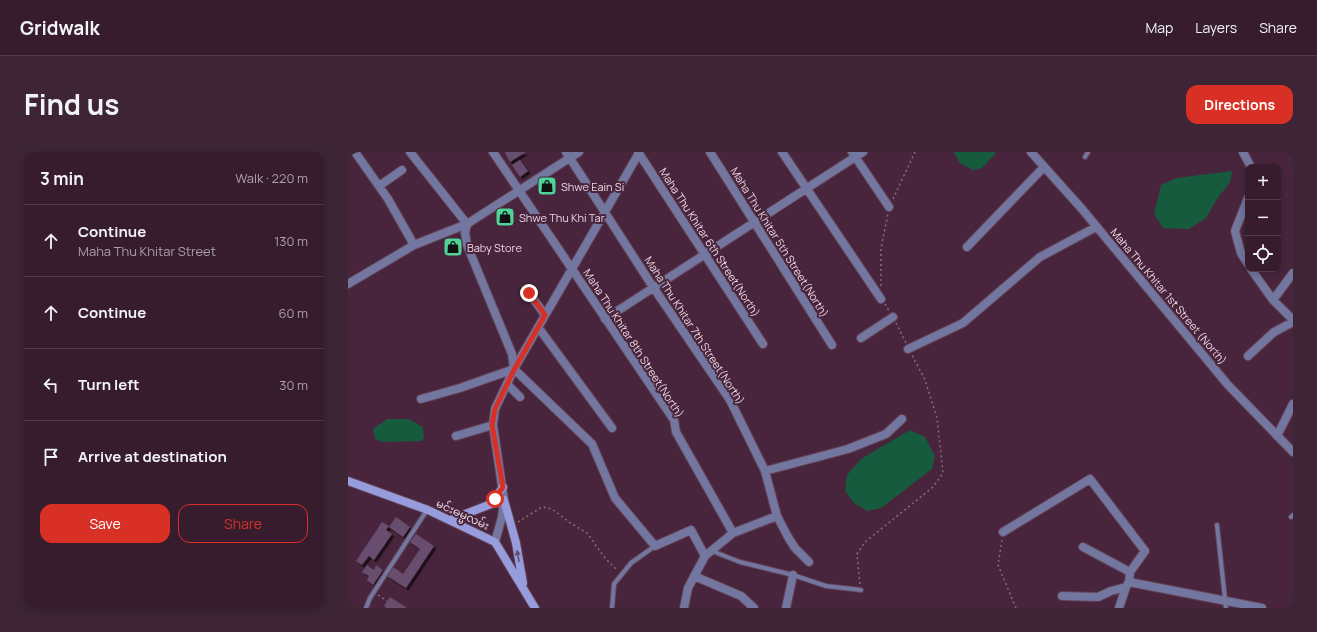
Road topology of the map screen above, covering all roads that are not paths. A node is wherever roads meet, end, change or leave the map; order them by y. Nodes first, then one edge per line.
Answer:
1 (355, 152) edge
2 (410, 152) edge
3 (493, 152) edge
4 (578, 152) edge
5 (638, 152) edge
6 (710, 152) edge
7 (782, 152) edge
8 (863, 152) edge
9 (1088, 152) edge
10 (1243, 152) edge
11 (1033, 153) edge
12 (854, 154) edge
13 (568, 155) edge
14 (1085, 157) dead end
15 (1249, 164) edge
16 (1044, 167) junction
17 (402, 170) dead end
18 (379, 186) junction
19 (806, 189) junction
20 (520, 191) junction
21 (1247, 200) edge
22 (889, 207) road end
23 (605, 211) junction
24 (755, 222) junction
25 (467, 224) junction
26 (1096, 227) junction
27 (414, 245) junction
28 (967, 247) dead end
29 (705, 254) junction
30 (1245, 259) edge
31 (571, 268) junction
32 (1253, 272) edge
33 (1293, 272) edge
34 (348, 284) edge
35 (653, 287) junction
36 (529, 293) dead end
37 (881, 299) road end
38 (1274, 300) junction
39 (545, 315) junction
40 (893, 317) road end
41 (605, 319) junction
42 (1293, 321) edge
43 (538, 327) junction
44 (861, 338) dead end
45 (763, 344) dead end
46 (832, 345) dead end
47 (908, 349) road end
48 (1248, 356) dead end
49 (514, 370) junction
50 (508, 385) junction
51 (520, 397) dead end
52 (421, 399) dead end
53 (1293, 404) edge
54 (902, 419) dead end
55 (492, 425) junction
56 (612, 428) dead end
57 (456, 436) dead end
58 (1277, 436) junction
59 (1293, 452) edge
60 (765, 471) junction
61 (348, 481) edge
62 (503, 487) junction
63 (504, 500) junction
64 (428, 510) junction
65 (777, 516) junction
66 (450, 520) junction
67 (1217, 525) dead end
68 (1003, 532) road end
69 (733, 533) junction
70 (495, 542) junction
71 (655, 546) junction
72 (1083, 547) dead end
73 (708, 554) junction
74 (809, 562) dead end
75 (1130, 572) junction
76 (792, 575) junction
77 (694, 576) junction
78 (1127, 585) junction
79 (523, 586) junction
80 (861, 590) road end
81 (1062, 596) dead end
82 (1226, 605) edge
83 (366, 608) edge
84 (535, 608) edge
85 (612, 608) edge
86 (684, 608) edge
87 (754, 608) edge
88 (786, 608) edge
89 (1119, 608) edge
90 (1262, 608) edge

1 - 18 street
2 - 25 street
3 - 20 street, Maha Thu Khitar 8th Street(North)
4 - 13 street
5 - 23 street
5 - 29 street, Maha Thu Khitar 6th Street(North)
6 - 24 street, Maha Thu Khitar 5th Street(North)
7 - 19 street
8 - 12 street
9 - 14 lane
10 - 15 street
11 - 16 street, Maha Thu Khitar 1st Street (North)
12 - 19 street
12 - 22 street
13 - 20 street
13 - 23 street, Maha Thu Khitar 7th Street(North)
16 - 26 street, Maha Thu Khitar 1st Street (North)
16 - 28 street
17 - 18 street
18 - 27 street
19 - 24 street
19 - 37 street
20 - 25 street
20 - 31 street, Maha Thu Khitar 8th Street(North)
21 - 30 street
23 - 31 street
23 - 35 street, Maha Thu Khitar 7th Street(North)
24 - 29 street
24 - 46 street, Maha Thu Khitar 5th Street(North)
25 - 27 street
25 - 49 street
26 - 47 street
26 - 58 street, Maha Thu Khitar 1st Street (North)
27 - 34 street
29 - 35 street
29 - 45 street, Maha Thu Khitar 6th Street(North)
31 - 39 street
31 - 41 street, Maha Thu Khitar 8th Street(North)
32 - 38 street
33 - 38 street
35 - 41 street
35 - 60 street, Maha Thu Khitar 7th Street(North)
36 - 39 street
38 - 42 street
39 - 43 street
40 - 44 street
41 - 69 street, Maha Thu Khitar 8th Street(North)
42 - 48 street
43 - 49 street
43 - 56 street
49 - 50 street
49 - 52 street
49 - 71 street
50 - 51 street
50 - 55 street
53 - 58 street
54 - 60 street
55 - 57 street
55 - 62 street
58 - 59 street, Maha Thu Khitar 1st Street (North)
60 - 65 street, Maha Thu Khitar 7th Street(North)
61 - 64 main road, မင်းဓမ္မလမ်း
62 - 63 street
62 - 66 main road
63 - 70 street
79 -> 63 main road
64 - 66 main road, မင်းဓမ္မလမ်း
64 - 83 lane
65 - 69 street
65 - 74 street, Maha Thu Khitar 7th Street(North)
66 - 70 main road, မင်းဓမ္မလမ်း
67 - 82 lane
68 - 75 street
69 - 73 street
70 - 79 main road, မင်းဓမ္မလမ်း
71 - 73 street
71 - 85 lane
72 - 75 street
73 - 76 lane
73 - 77 street
75 - 78 street
76 - 80 lane
76 - 88 street
77 - 86 street
77 - 87 street
78 - 81 street
78 - 82 street
78 - 89 street
79 - 84 main road, မင်းဓမ္မလမ်း
82 - 90 street

